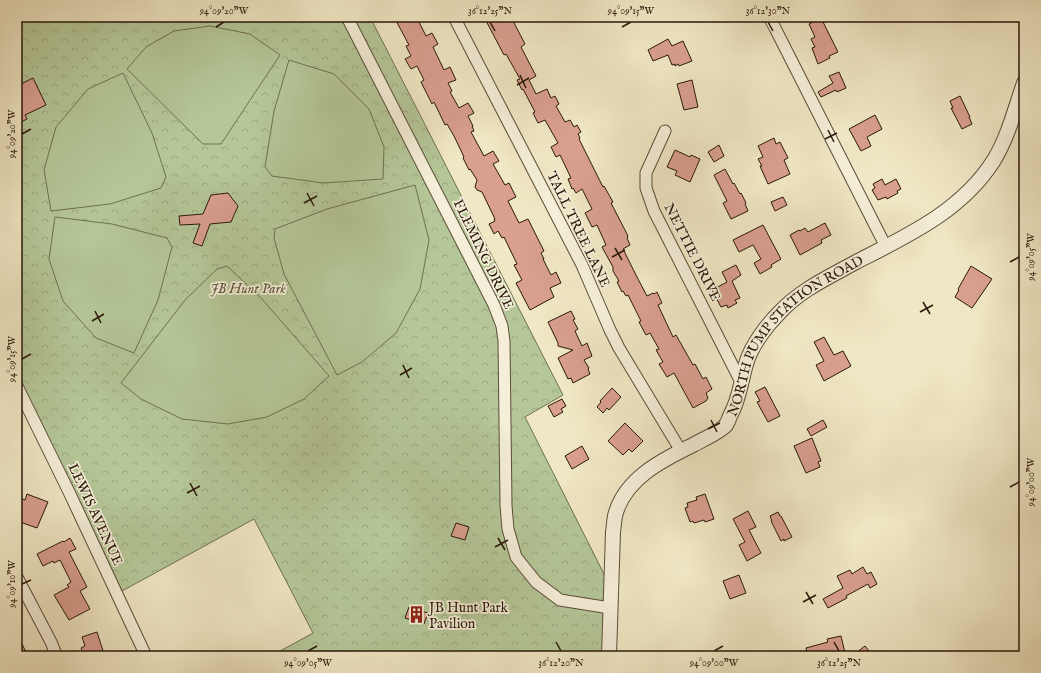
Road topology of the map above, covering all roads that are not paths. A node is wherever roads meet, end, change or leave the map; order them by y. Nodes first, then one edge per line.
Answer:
1 (347, 17) edge
2 (454, 17) edge
3 (769, 17) edge
4 (1024, 83) edge
5 (665, 132) dead end
6 (886, 247) junction
7 (741, 382) junction
8 (17, 386) edge
9 (681, 451) junction
10 (17, 577) edge
11 (610, 608) junction
12 (55, 656) edge
13 (146, 656) edge
14 (609, 656) edge

1 - 11 street, FLEMING DRIVE
2 - 9 street, TALL TREE LANE
3 - 6 street
4 - 6 street, NORTH PUMP STATION ROAD
5 - 7 street, NETTIE DRIVE
6 - 7 street, NORTH PUMP STATION ROAD
7 - 9 street, NORTH PUMP STATION ROAD
8 - 13 street, LEWIS AVENUE
9 - 11 street, NORTH PUMP STATION ROAD
10 - 12 street
11 - 14 street, NORTH PUMP STATION ROAD

